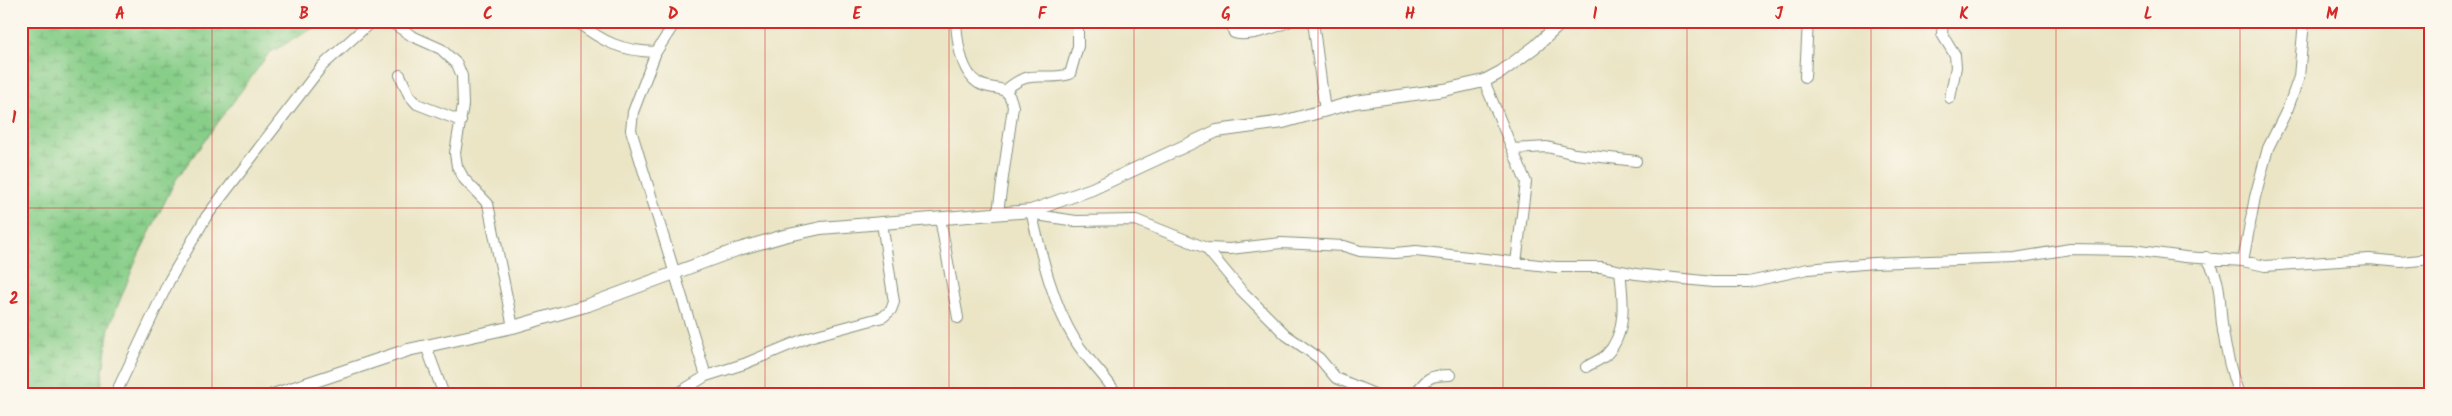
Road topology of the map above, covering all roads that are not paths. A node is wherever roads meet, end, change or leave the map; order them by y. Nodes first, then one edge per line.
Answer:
1 (372, 21) edge
2 (389, 21) edge
3 (576, 21) edge
4 (676, 21) edge
5 (956, 21) edge
6 (1078, 21) edge
7 (1230, 21) edge
8 (1290, 21) edge
9 (1313, 21) edge
10 (1563, 21) edge
11 (1808, 21) edge
12 (1943, 21) edge
13 (2304, 21) edge
14 (656, 52) junction
15 (400, 75) dead end
16 (1805, 77) dead end
17 (1484, 81) junction
18 (1006, 90) junction
19 (1950, 98) dead end
20 (1324, 111) junction
21 (461, 122) junction
22 (1513, 149) junction
23 (1636, 161) dead end
24 (1031, 211) junction
25 (998, 212) junction
26 (940, 218) junction
27 (882, 223) junction
28 (1206, 248) junction
29 (2206, 257) junction
30 (2431, 258) edge
31 (2243, 261) junction
32 (1516, 263) junction
33 (1620, 271) junction
34 (674, 274) junction
35 (958, 318) dead end
36 (513, 327) junction
37 (426, 346) junction
38 (1586, 367) dead end
39 (1450, 375) dead end
40 (706, 376) junction
41 (115, 395) edge
42 (273, 395) edge
43 (444, 395) edge
44 (676, 395) edge
45 (1117, 395) edge
46 (1376, 395) edge
47 (1414, 395) edge
48 (2239, 395) edge

1 - 41 street
2 - 21 street
3 - 14 street
4 - 14 street
5 - 18 street
6 - 18 street
7 - 8 street
9 - 20 street
10 - 17 street
11 - 16 street
12 - 19 street
13 - 31 street
14 - 34 street
15 - 21 street
17 - 20 street
17 - 22 street
18 - 25 street
20 - 24 street
21 - 36 street
22 - 23 street
22 - 32 street
24 - 25 street
24 - 28 street
24 - 45 street
25 - 26 street
26 - 27 street
26 - 35 street
27 - 34 street
27 - 40 street
28 - 32 street
28 - 46 street
29 - 31 street
29 - 33 street
29 - 48 street
30 - 31 street
32 - 33 street
33 - 38 street
34 - 36 street
34 - 40 street
36 - 37 street
37 - 42 street
37 - 43 street
39 - 47 street
40 - 44 street

